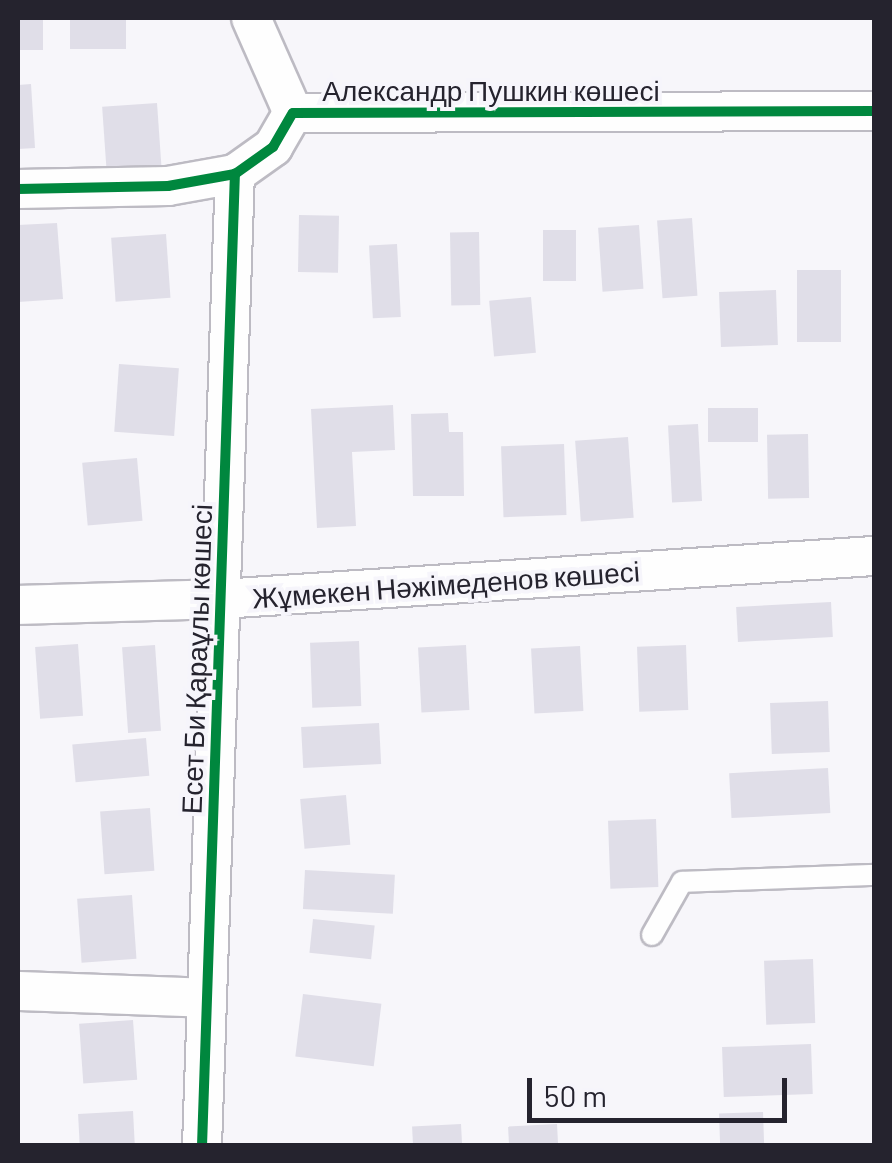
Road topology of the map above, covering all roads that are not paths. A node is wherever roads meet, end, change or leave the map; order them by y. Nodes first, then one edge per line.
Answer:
1 (251, 18) edge
2 (874, 111) edge
3 (292, 113) junction
4 (235, 174) junction
5 (18, 189) edge
6 (874, 556) edge
7 (221, 599) junction
8 (18, 605) edge
9 (874, 876) edge
10 (652, 935) dead end
11 (18, 992) edge
12 (206, 998) junction
13 (202, 1146) edge

1 - 3 street
2 - 3 street, Александр Пушкин көшесі
3 - 4 street, Александр Пушкин көшесі
4 - 5 street, Александр Пушкин көшесі
4 - 7 street, Есет Би Қараұлы көшесі
6 - 7 street, Жұмекен Нәжімеденов көшесі
7 - 8 street, Жұмекен Нәжімеденов көшесі
7 - 12 street, Есет Би Қараұлы көшесі
9 - 10 lane
11 - 12 street
12 - 13 street, Есет Би Қараұлы көшесі

